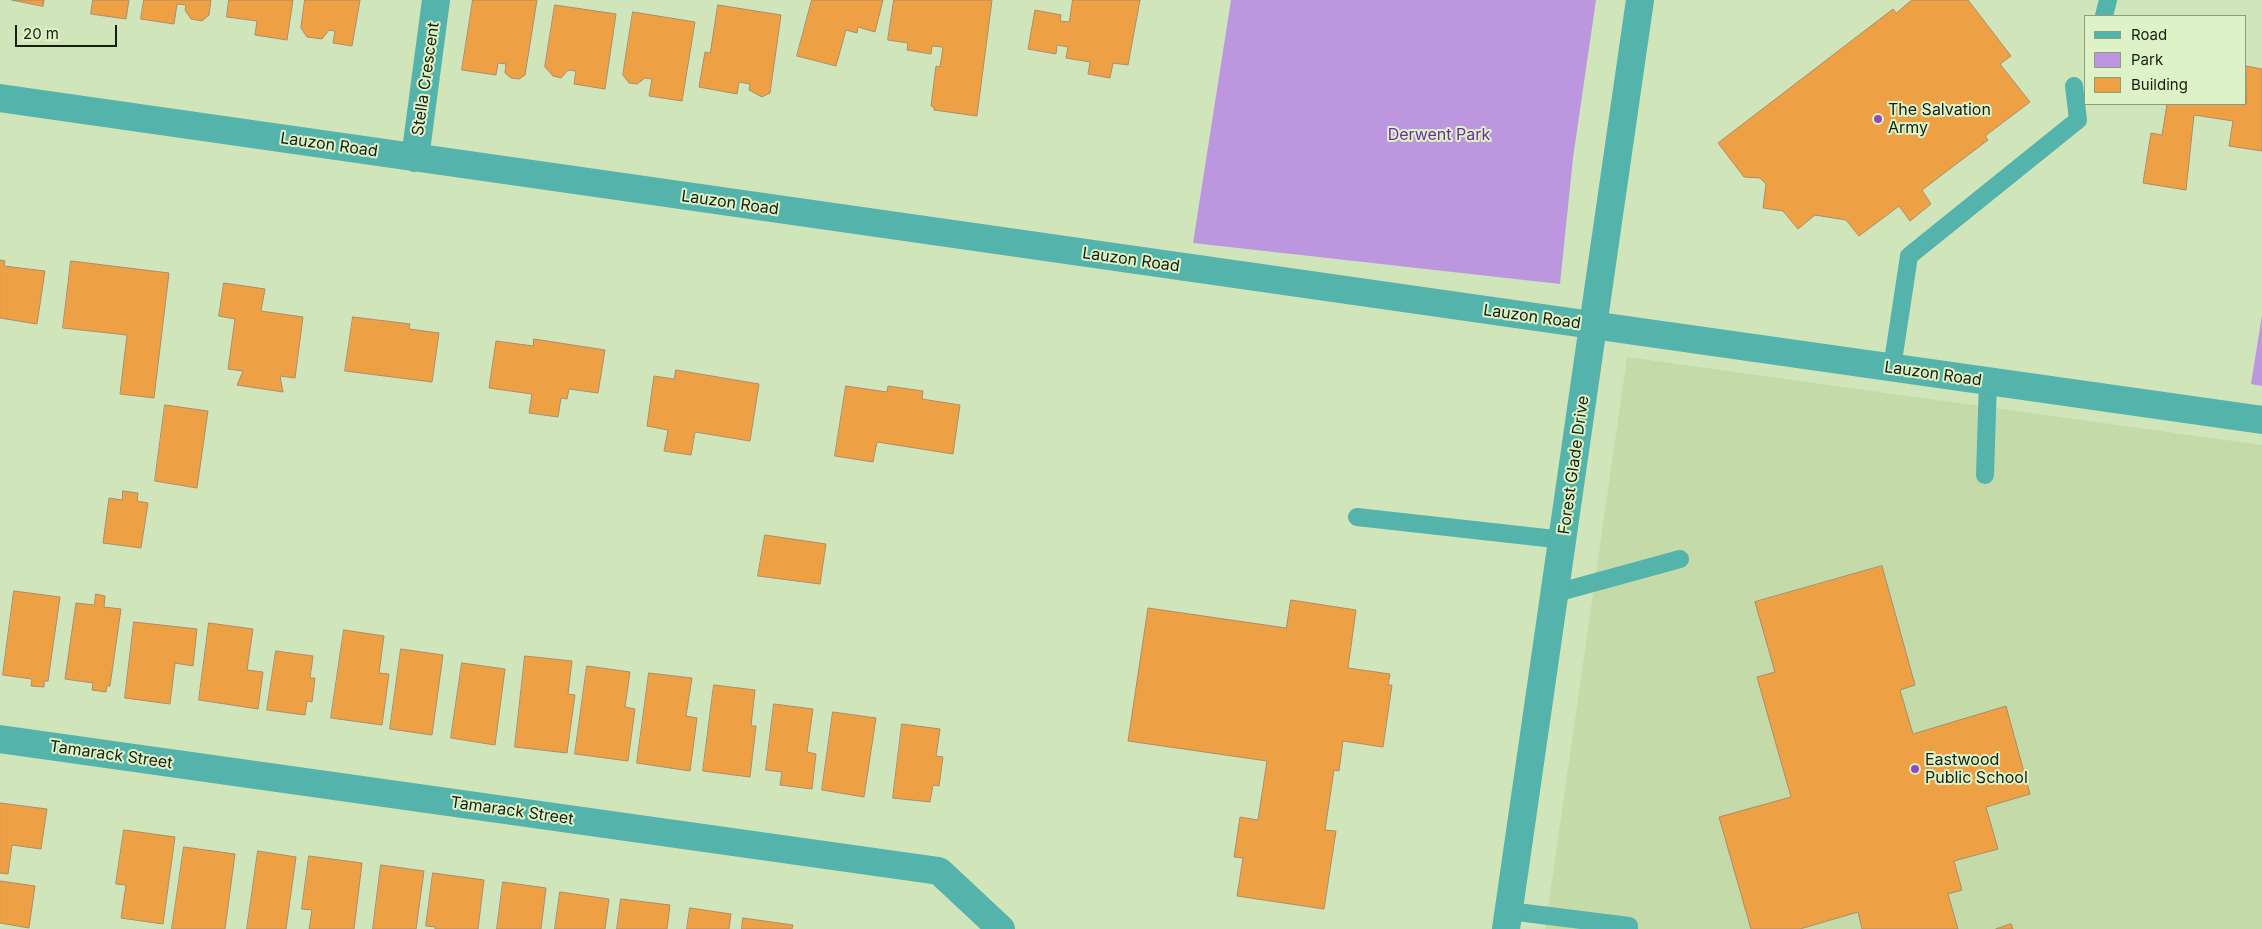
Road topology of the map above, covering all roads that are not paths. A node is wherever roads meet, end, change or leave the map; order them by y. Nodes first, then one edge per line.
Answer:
1 (436, 0) edge
2 (1640, 0) edge
3 (2108, 0) edge
4 (2104, 15) edge
5 (2080, 87) edge
6 (0, 98) edge
7 (415, 158) junction
8 (1592, 326) junction
9 (1892, 368) junction
10 (1988, 381) junction
11 (2262, 420) edge
12 (1985, 475) dead end
13 (1357, 517) dead end
14 (1564, 540) junction
15 (1680, 559) dead end
16 (1556, 593) junction
17 (0, 739) edge
18 (1508, 920) edge
19 (1001, 929) edge
20 (1629, 929) edge

1 - 7 street, Stella Crescent
2 - 8 street, Forest Glade Drive
3 - 4 lane
5 - 9 lane
6 - 7 street, Lauzon Road
7 - 8 street, Lauzon Road
8 - 9 street, Lauzon Road
8 - 14 street, Forest Glade Drive
9 - 10 street, Lauzon Road
10 - 11 street, Lauzon Road
10 - 12 lane
13 - 14 lane
14 - 16 street, Forest Glade Drive
15 - 16 lane
16 - 18 street, Forest Glade Drive
17 - 19 street, Tamarack Street
18 - 20 lane

